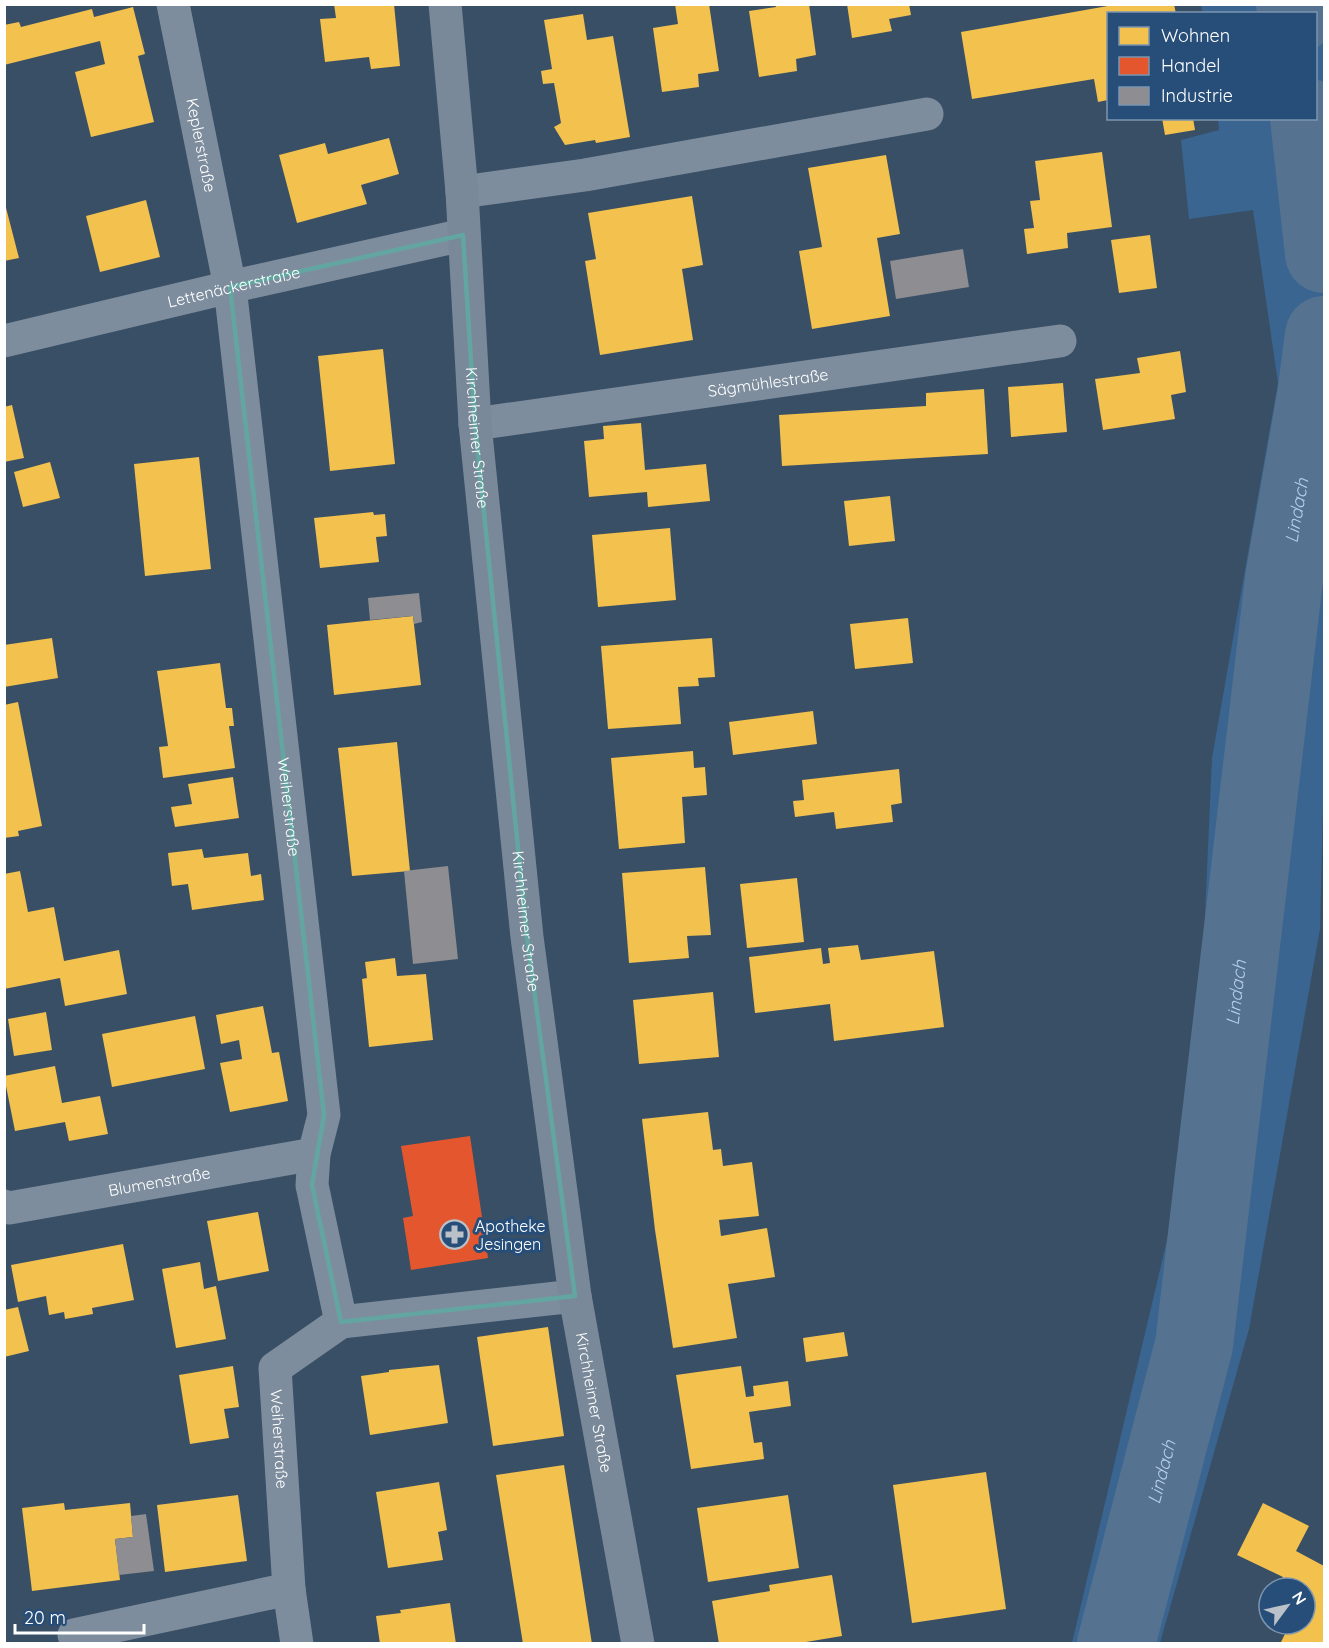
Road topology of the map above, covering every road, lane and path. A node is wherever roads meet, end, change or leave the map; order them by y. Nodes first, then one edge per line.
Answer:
1 (173, 4) edge
2 (445, 4) edge
3 (927, 114) dead end
4 (462, 192) junction
5 (463, 235) junction
6 (230, 287) junction
7 (1060, 340) dead end
8 (4, 341) edge
9 (475, 424) junction
10 (314, 1154) junction
11 (4, 1206) edge
12 (575, 1296) junction
13 (341, 1322) junction
14 (289, 1589) junction
15 (74, 1635) dead end
16 (297, 1644) edge
17 (638, 1644) edge

1 - 6 street, Keplerstraße
2 - 4 main road, Kirchheimer Straße
3 - 4 street
4 - 5 main road, Kirchheimer Straße
5 - 6 street, Lettenäckerstraße
5 - 9 main road, Kirchheimer Straße
6 - 8 street, Lettenäckerstraße
6 - 10 street, Weiherstraße
7 - 9 street, Sägmühlestraße
9 - 12 main road, Kirchheimer Straße
10 - 11 street, Blumenstraße
10 - 13 street, Weiherstraße
12 - 13 street, Weiherstraße
12 - 17 main road, Kirchheimer Straße
13 - 14 street, Weiherstraße
14 - 15 street
14 - 16 street, Weiherstraße

